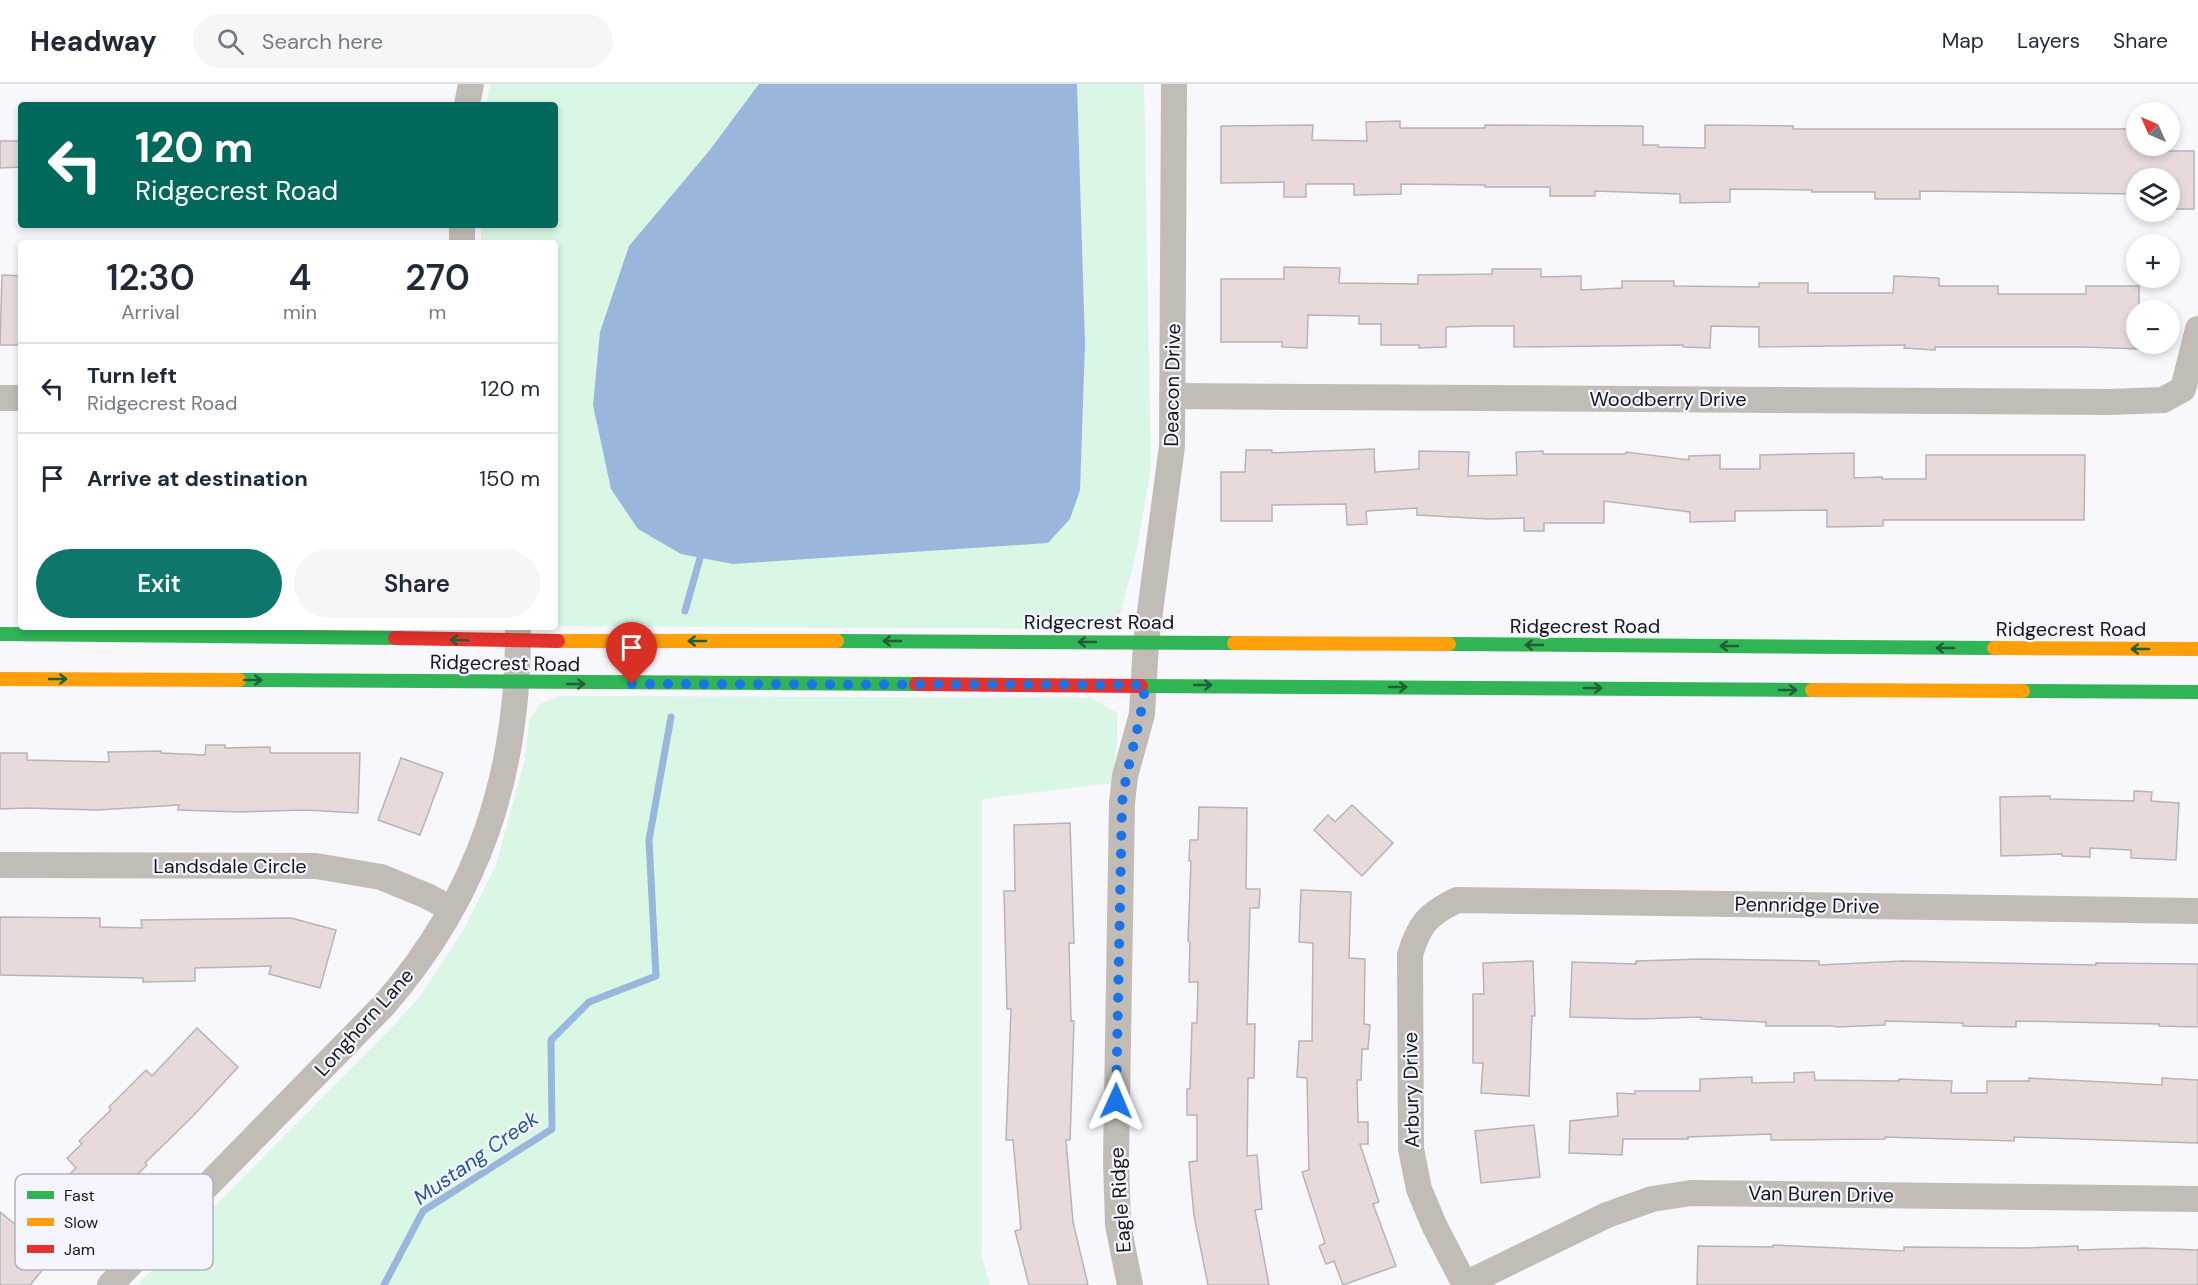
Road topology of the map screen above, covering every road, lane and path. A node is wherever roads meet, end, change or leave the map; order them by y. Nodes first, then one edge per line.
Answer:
1 (471, 84) edge
2 (1174, 84) edge
3 (468, 102) edge
4 (2198, 329) edge
5 (1172, 396) junction
6 (0, 398) edge
7 (18, 398) edge
8 (0, 634) edge
9 (518, 634) edge
10 (1146, 642) junction
11 (2198, 650) edge
12 (0, 679) edge
13 (517, 684) junction
14 (1145, 685) junction
15 (2198, 692) edge
16 (0, 865) edge
17 (451, 909) junction
18 (2198, 911) edge
19 (1422, 923) joint
20 (213, 1180) edge
21 (2198, 1199) edge
22 (125, 1270) edge
23 (110, 1285) edge
24 (1130, 1285) edge
25 (1464, 1285) edge

1 - 3 street
2 - 5 street, Deacon Drive
4 - 5 street, Woodberry Drive
5 - 10 street, Deacon Drive
6 - 7 street
9 -> 8 main road, Ridgecrest Road
10 -> 9 main road, Ridgecrest Road
9 - 13 street, Longhorn Lane
11 -> 10 main road, Ridgecrest Road
10 - 14 street, Deacon Drive
12 -> 13 main road, Ridgecrest Road
13 -> 14 main road, Ridgecrest Road
13 - 17 street, Longhorn Lane
14 -> 15 main road, Ridgecrest Road
14 - 24 street, Eagle Ridge
16 - 17 street, Landsdale Circle
17 - 20 street, Longhorn Lane
18 - 19 street, Pennridge Drive
19 - 25 street, Arbury Drive
21 - 25 street, Van Buren Drive
22 - 23 street, Longhorn Lane

